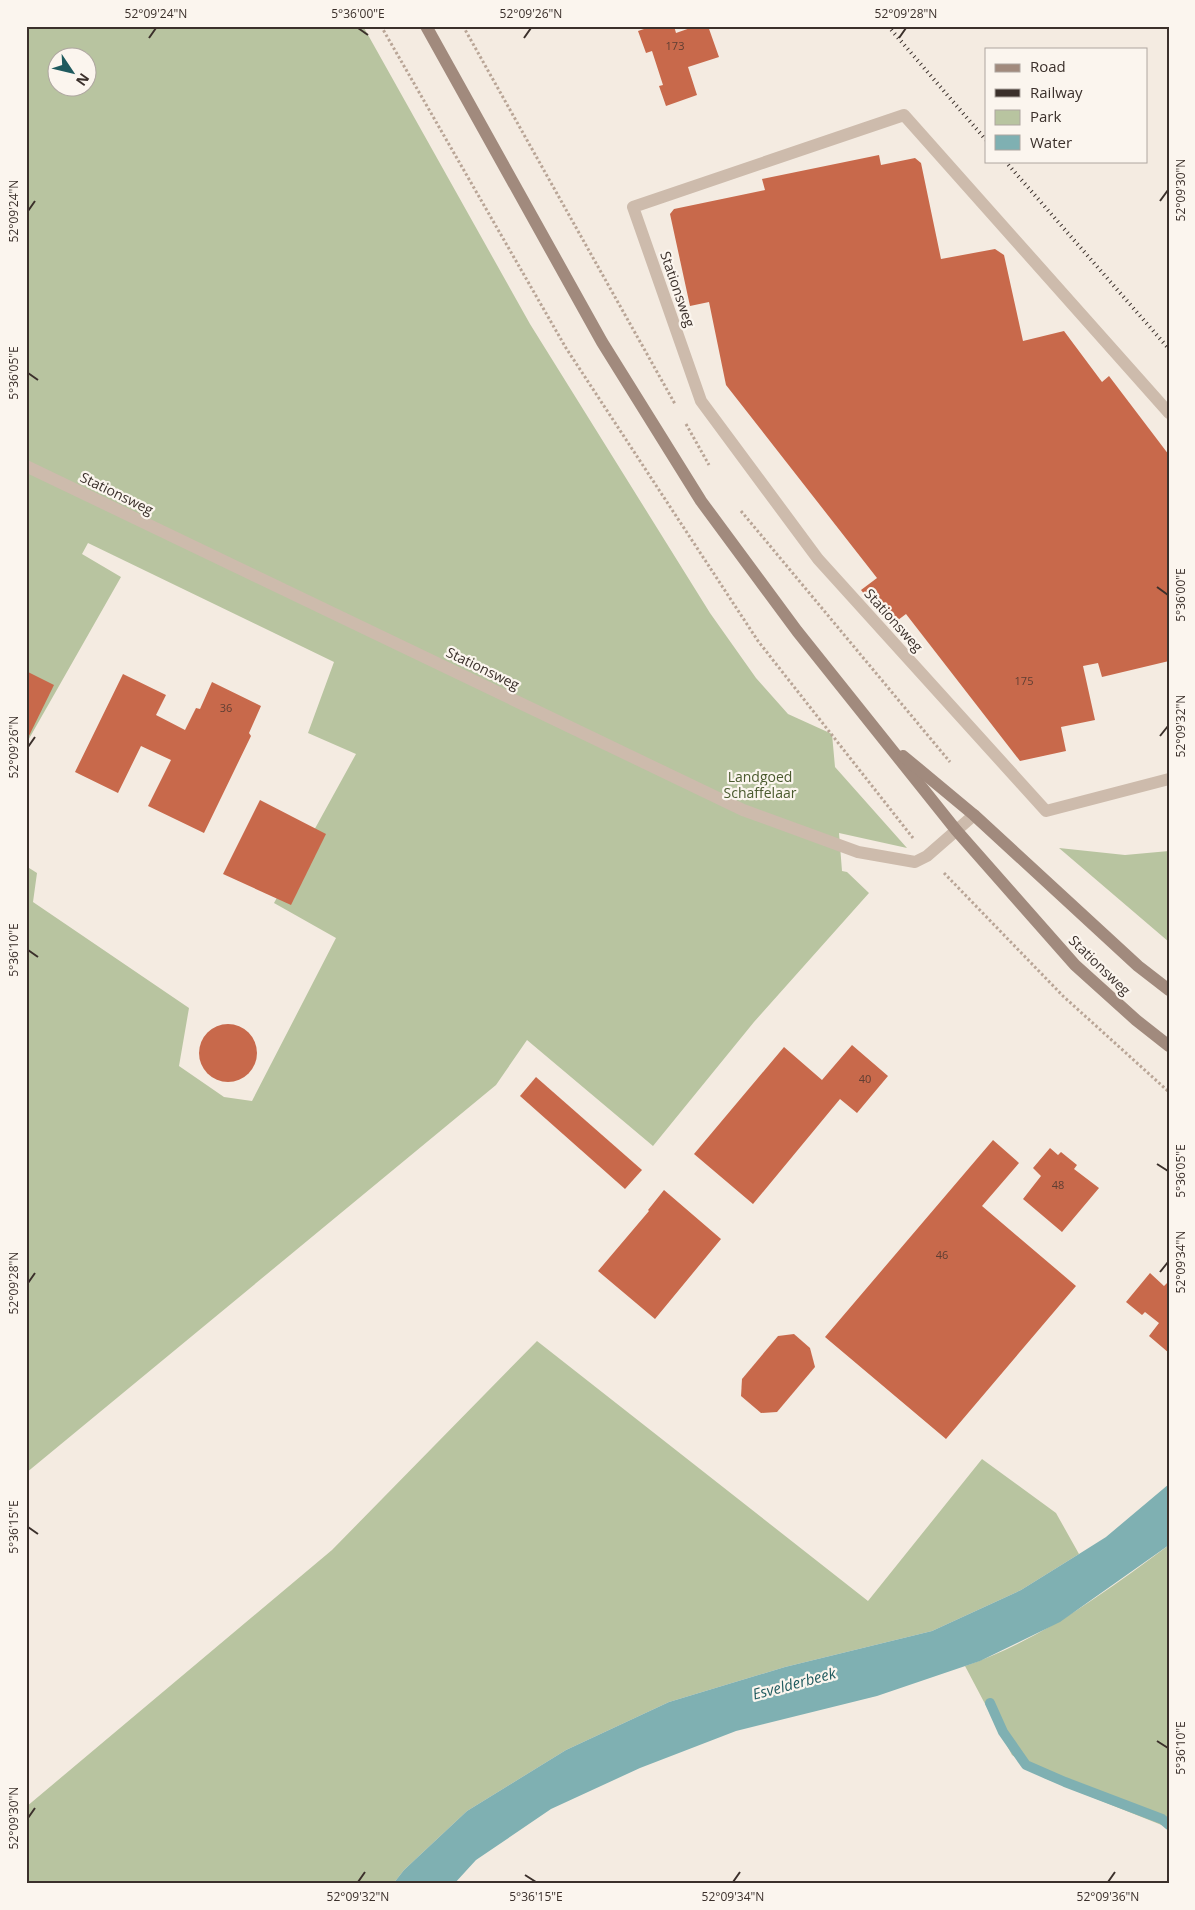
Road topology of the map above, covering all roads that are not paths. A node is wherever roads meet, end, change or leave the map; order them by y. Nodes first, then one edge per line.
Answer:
1 (426, 26) edge
2 (1169, 413) edge
3 (26, 466) edge
4 (880, 737) junction
5 (1169, 779) edge
6 (974, 815) junction
7 (956, 830) junction
8 (1169, 990) edge
9 (1169, 1046) edge

1 - 4 main road, Stationsweg
2 - 5 street, Stationsweg
3 - 7 street, Stationsweg
4 - 6 main road, Stationsweg
4 - 7 main road, Stationsweg
6 - 7 street
6 - 8 main road, Stationsweg
7 - 9 main road, Stationsweg

